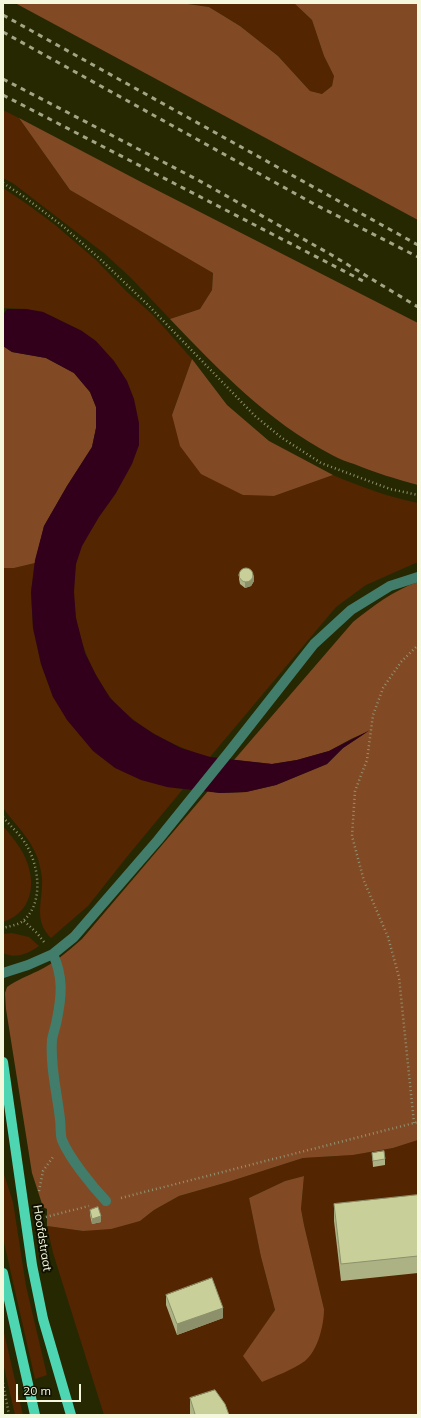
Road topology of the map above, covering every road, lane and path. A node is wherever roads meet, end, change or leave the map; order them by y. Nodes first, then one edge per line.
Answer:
1 (3, 184) edge
2 (418, 495) edge
3 (418, 577) edge
4 (418, 645) edge
5 (3, 817) edge
6 (24, 920) junction
7 (3, 928) edge
8 (53, 954) junction
9 (3, 973) edge
10 (3, 1062) edge
11 (418, 1122) edge
12 (414, 1123) junction
13 (61, 1138) junction
14 (39, 1192) dead end
15 (106, 1201) junction
16 (40, 1212) dead end
17 (3, 1273) edge
18 (3, 1383) edge
19 (9, 1415) edge
20 (35, 1415) edge
21 (71, 1415) edge

1 - 2 path
3 - 8 street
4 - 12 path
5 - 6 path
6 - 7 path
6 - 8 path
8 - 9 street
8 - 13 street
10 - 21 main road, Hoofdstraat
11 - 12 path
12 - 15 path
13 - 14 path, Hoofdstraat
13 - 15 street
15 - 16 path, Hoofdstraat
17 - 20 main road
18 - 19 path

